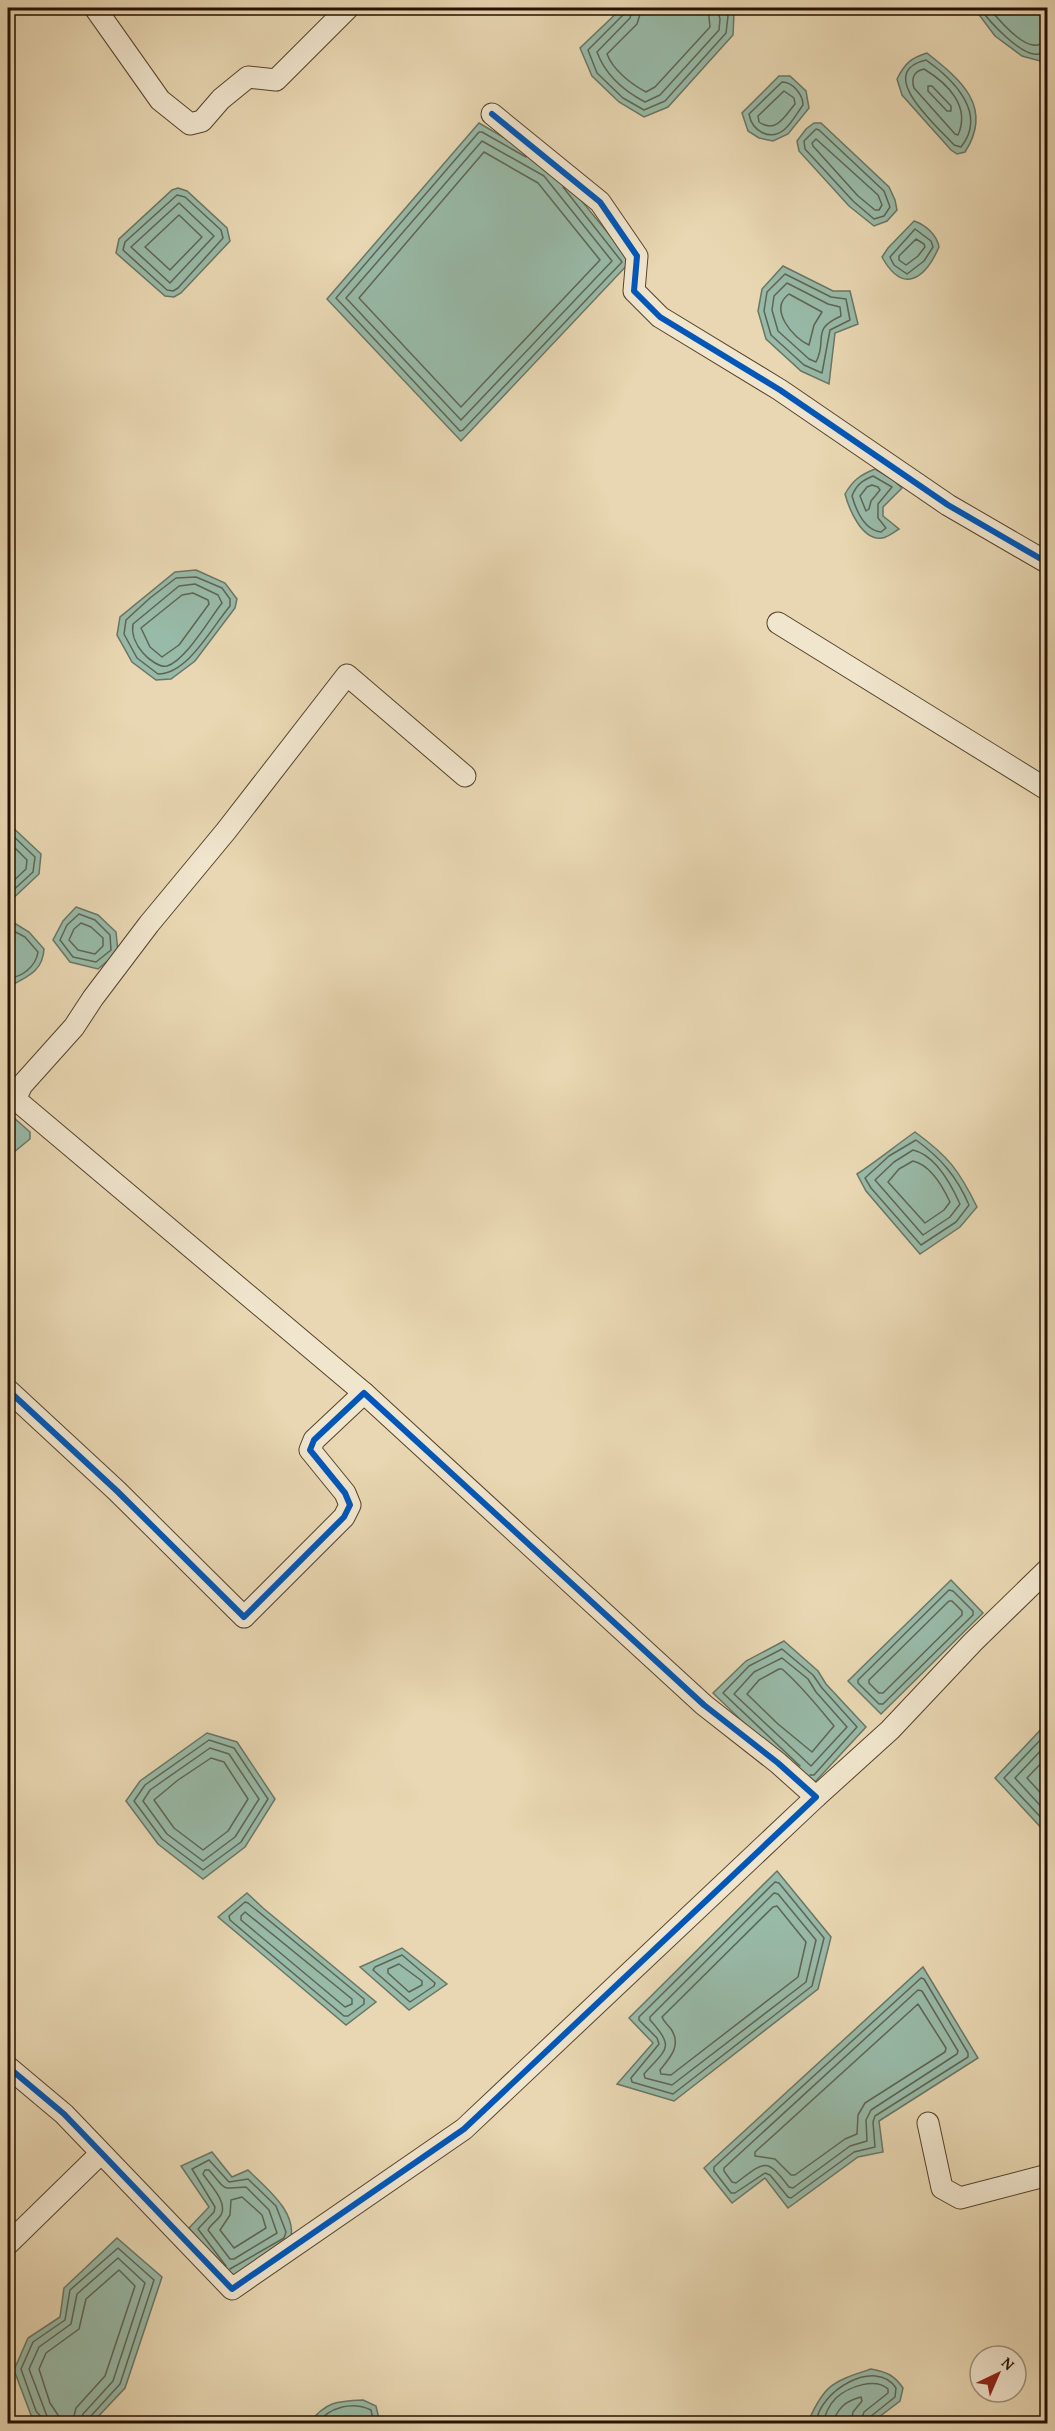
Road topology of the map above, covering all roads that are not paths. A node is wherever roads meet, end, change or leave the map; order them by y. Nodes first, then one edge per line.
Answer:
1 (94, 8) edge
2 (348, 8) edge
3 (492, 114) dead end
4 (1047, 563) edge
5 (778, 623) dead end
6 (465, 776) dead end
7 (1047, 790) edge
8 (10, 1097) edge
9 (8, 1392) edge
10 (364, 1394) junction
11 (1047, 1569) edge
12 (816, 1797) junction
13 (8, 2067) edge
14 (928, 2123) dead end
15 (96, 2158) dead end
16 (1047, 2175) edge
17 (8, 2244) edge

1 - 2 street
3 - 4 street
5 - 7 street
6 - 8 street
8 - 10 street
9 - 10 street
10 - 12 street
11 - 12 street
12 - 13 street
14 - 16 street
15 - 17 street

